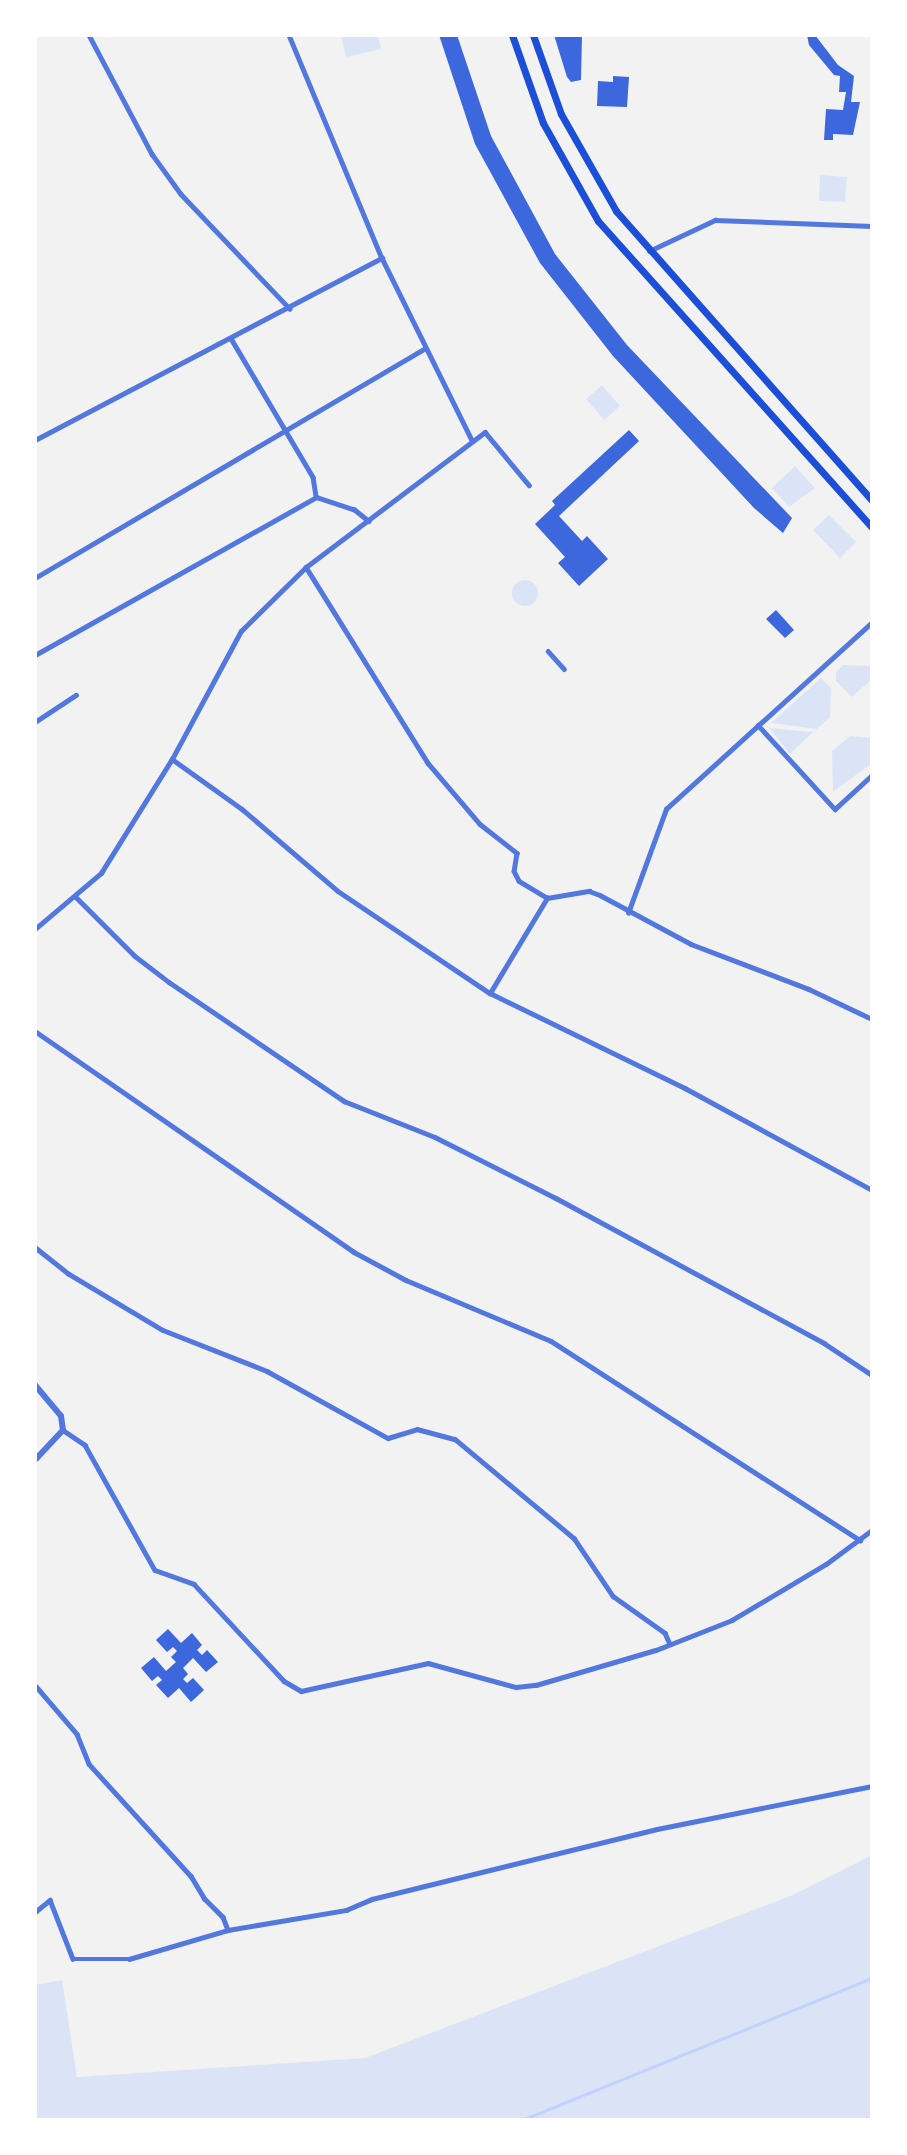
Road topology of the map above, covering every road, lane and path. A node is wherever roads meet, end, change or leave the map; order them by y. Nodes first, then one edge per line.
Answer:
1 (89, 35) edge
2 (289, 35) edge
3 (512, 35) edge
4 (533, 35) edge
5 (872, 226) edge
6 (648, 251) junction
7 (382, 258) junction
8 (290, 309) junction
9 (232, 341) junction
10 (423, 349) junction
11 (286, 433) junction
12 (35, 440) edge
13 (472, 440) junction
14 (529, 485) dead end
15 (316, 497) junction
16 (872, 500) edge
17 (369, 521) junction
18 (872, 527) edge
19 (306, 567) junction
20 (35, 578) edge
21 (872, 622) edge
22 (548, 651) dead end
23 (35, 655) edge
24 (564, 669) dead end
25 (76, 695) dead end
26 (35, 722) edge
27 (758, 725) junction
28 (172, 759) junction
29 (872, 775) edge
30 (76, 897) junction
31 (547, 898) junction
32 (628, 913) junction
33 (35, 929) edge
34 (490, 993) junction
35 (872, 1019) edge
36 (35, 1031) edge
37 (872, 1190) edge
38 (35, 1247) edge
39 (872, 1375) edge
40 (35, 1385) edge
41 (63, 1430) junction
42 (35, 1460) edge
43 (872, 1530) edge
44 (860, 1540) junction
45 (670, 1644) junction
46 (35, 1685) edge
47 (872, 1786) edge
48 (35, 1912) edge
49 (228, 1930) junction

1 - 8 street
2 - 7 street
3 - 18 main road
4 - 6 main road
5 - 6 street
6 - 16 main road
7 - 8 street
7 - 10 street
8 - 9 street
9 - 11 street
9 - 12 street
10 - 11 street
10 - 13 street
11 - 15 street
11 - 20 street
13 - 14 street
13 - 17 street
15 - 17 street
15 - 23 street
17 - 19 street
19 - 28 street
19 - 31 street
21 - 27 street
22 - 24 street
25 - 26 street
27 - 29 street
27 - 32 street
28 - 30 street
28 - 34 street
30 - 33 street
30 - 39 street
31 - 32 street
31 - 34 street
32 - 35 street
34 - 37 street
36 - 44 street
38 - 45 street
40 - 41 street
41 - 42 street
41 - 45 street
43 - 44 street
44 - 45 street
46 - 49 street
47 - 49 street
48 - 49 street

